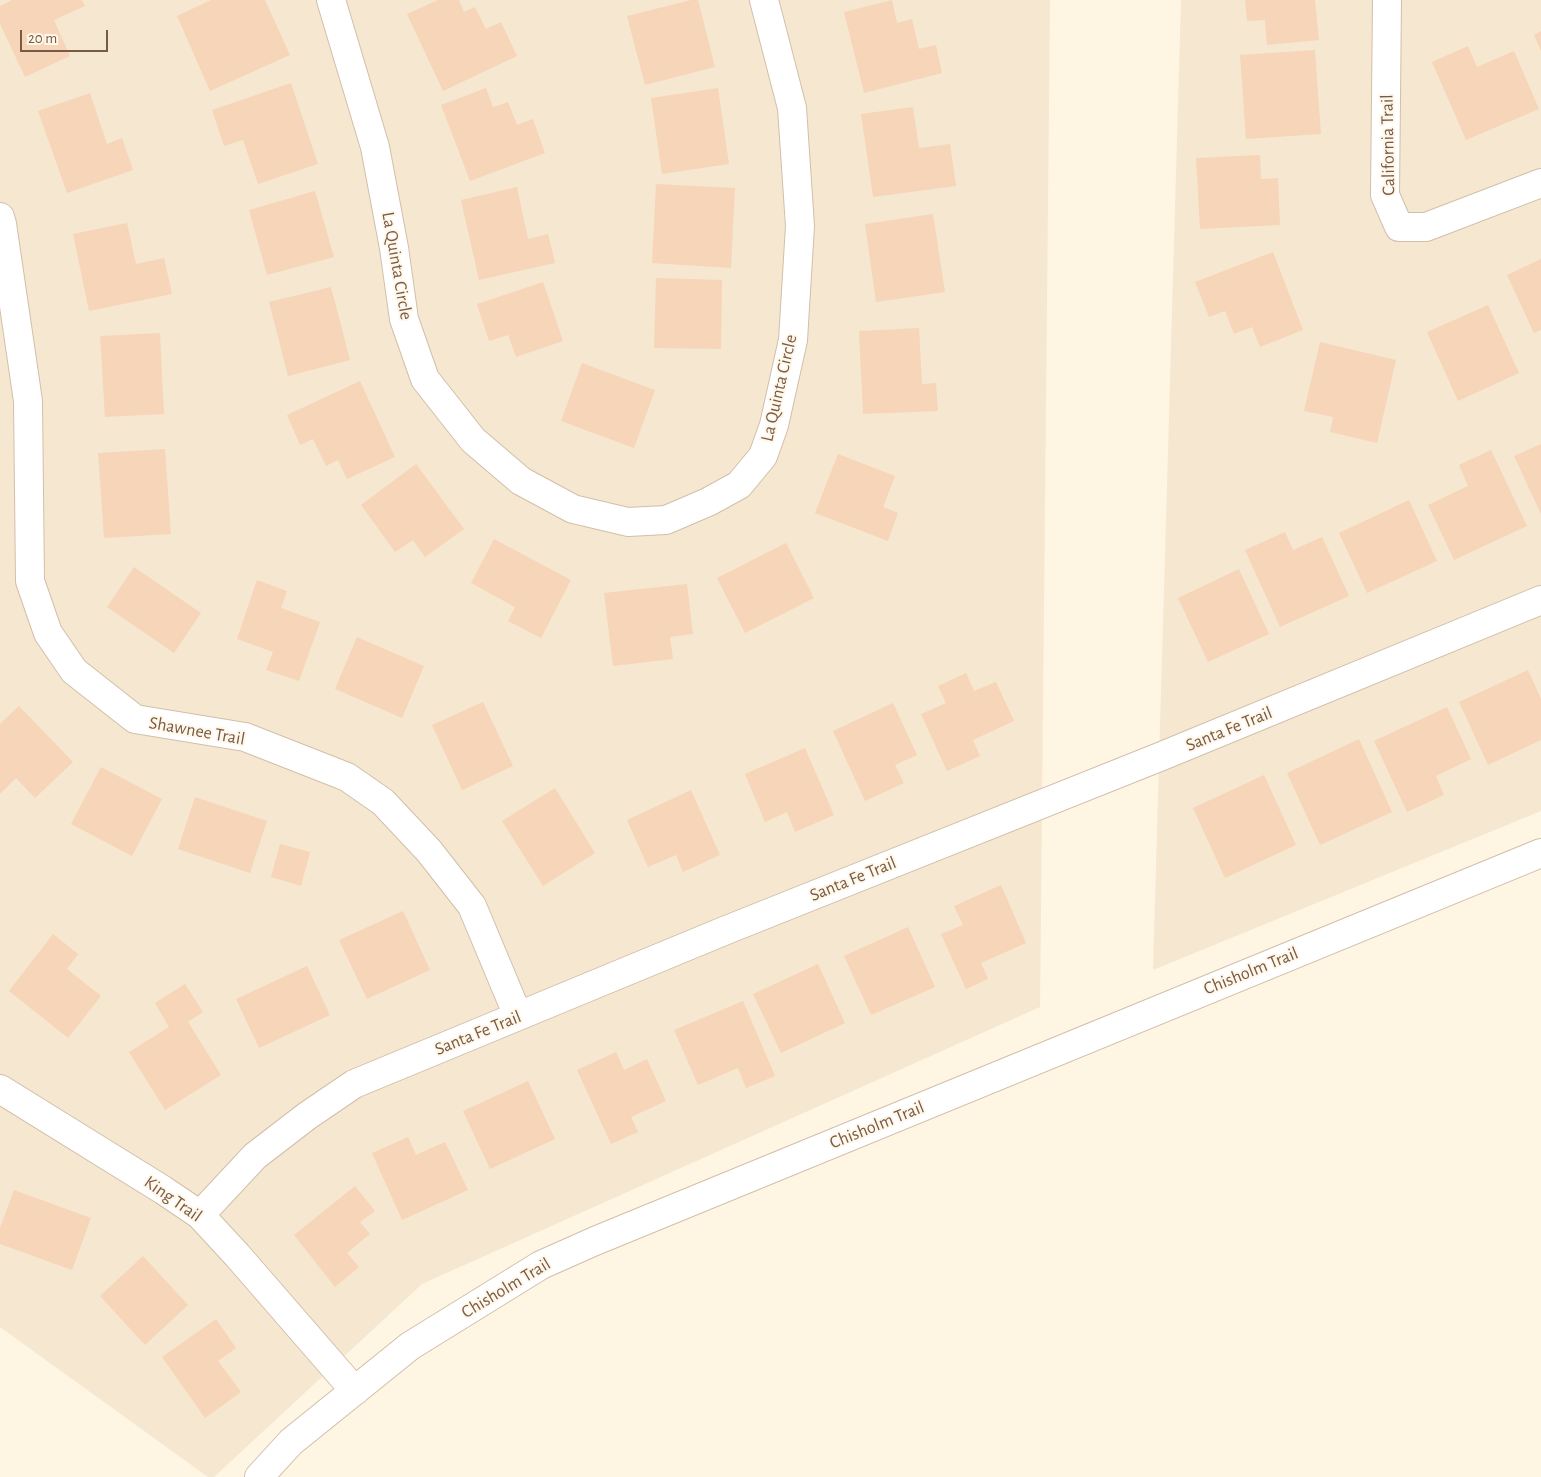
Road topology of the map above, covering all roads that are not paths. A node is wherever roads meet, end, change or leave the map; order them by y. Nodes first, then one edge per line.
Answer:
1 (331, 0) edge
2 (764, 0) edge
3 (1387, 0) edge
4 (1541, 182) edge
5 (0, 217) edge
6 (1541, 600) edge
7 (1541, 853) edge
8 (518, 1016) junction
9 (0, 1089) edge
10 (200, 1215) junction
11 (354, 1391) junction
12 (259, 1477) edge

1 - 2 street, La Quinta Circle
3 - 4 street, California Trail
5 - 8 street, Shawnee Trail
6 - 8 street, Santa Fe Trail
7 - 11 street, Chisholm Trail
8 - 10 street, Santa Fe Trail
9 - 10 street, King Trail
10 - 11 street, King Trail
11 - 12 street, Chisholm Trail

